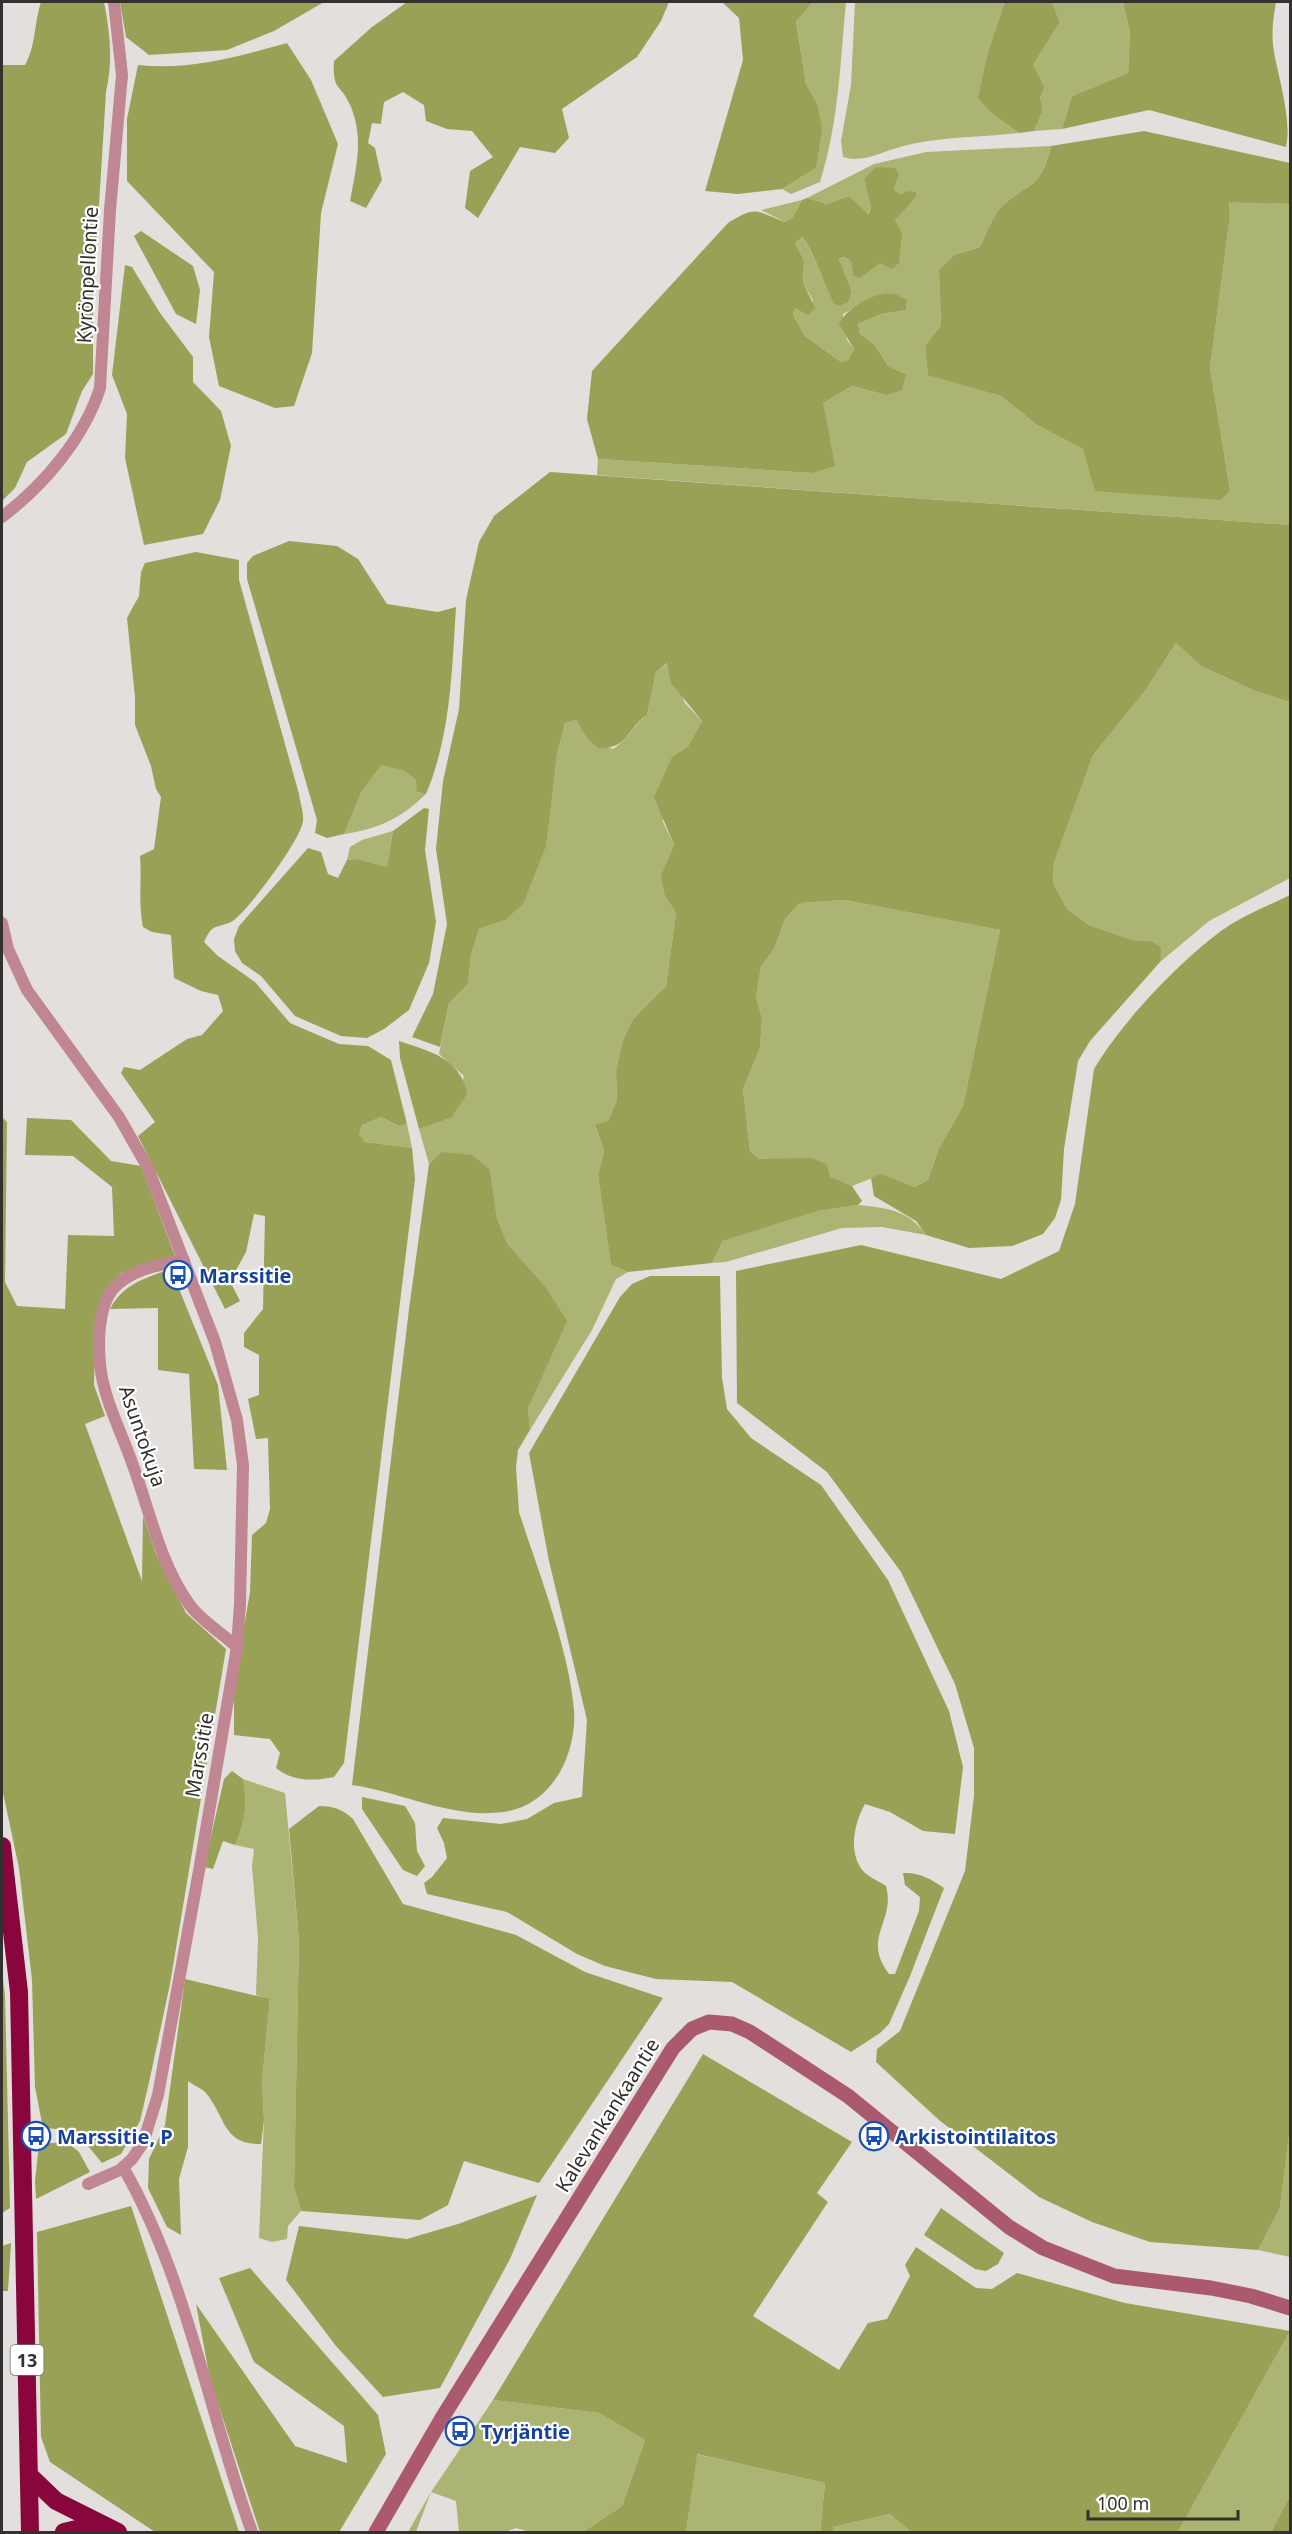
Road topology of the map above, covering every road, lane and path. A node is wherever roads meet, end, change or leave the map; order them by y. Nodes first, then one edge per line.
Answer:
1 (114, 2) edge
2 (2, 517) edge
3 (2, 923) edge
4 (184, 1260) junction
5 (237, 1647) junction
6 (2, 1846) edge
7 (123, 2168) junction
8 (88, 2184) dead end
9 (1290, 2308) edge
10 (30, 2476) junction
11 (115, 2531) edge
12 (30, 2532) edge
13 (64, 2532) edge
14 (252, 2532) edge
15 (376, 2532) edge

1 - 2 street, Kyrönpellontie
3 - 4 street, Marssitie
4 - 5 street, Marssitie
4 - 5 street, Asuntokuja
5 - 7 street, Marssitie
6 - 10 highway, 13
7 - 8 street, Marssitie
7 - 14 street
9 - 15 street, Kalevankankaantie
10 - 11 highway
10 - 12 highway, 13
11 - 13 highway

